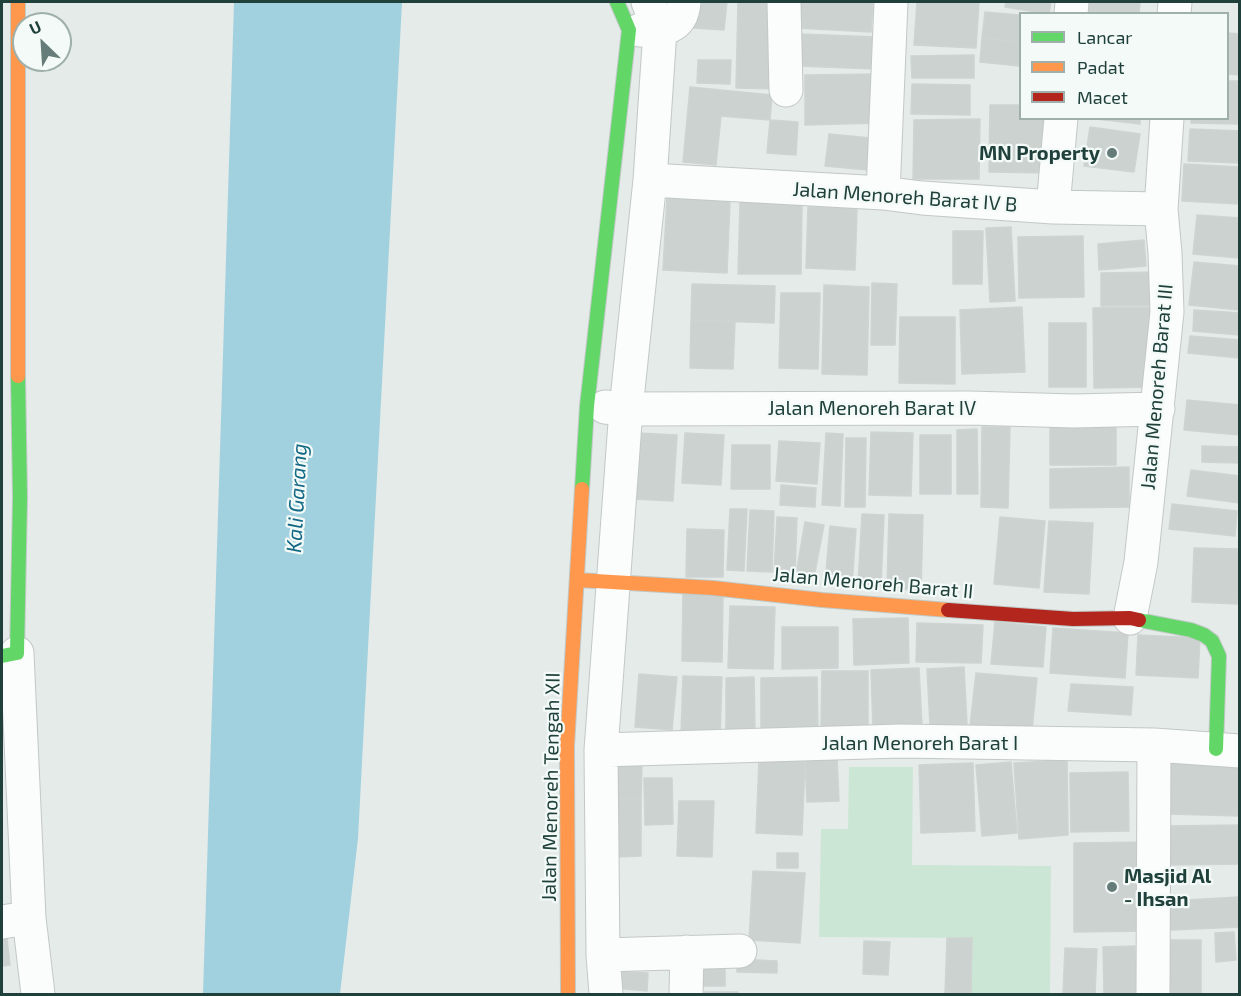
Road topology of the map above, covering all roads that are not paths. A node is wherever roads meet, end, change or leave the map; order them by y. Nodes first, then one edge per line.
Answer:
1 (18, 2) edge
2 (684, 2) edge
3 (784, 2) edge
4 (891, 2) edge
5 (639, 16) edge
6 (786, 90) dead end
7 (1061, 120) edge
8 (1167, 120) edge
9 (650, 180) junction
10 (883, 193) junction
11 (1053, 207) junction
12 (1161, 209) junction
13 (9, 297) edge
14 (586, 406) junction
15 (626, 409) junction
16 (1158, 410) junction
17 (11, 498) edge
18 (578, 580) junction
19 (612, 583) junction
20 (1130, 618) junction
21 (9, 654) edge
22 (1154, 745) junction
23 (601, 750) junction
24 (1228, 750) edge
25 (15, 920) edge
26 (740, 951) dead end
27 (687, 952) junction
28 (603, 955) junction
29 (38, 994) edge
30 (568, 994) edge
31 (606, 994) edge
32 (686, 994) edge
33 (1153, 994) edge

1 - 13 street
2 - 5 street
3 - 6 street
4 - 10 street
5 - 9 street
5 - 14 street, Jalan Menoreh Tengah XII
7 - 11 street
8 - 12 street, Jalan Menoreh Barat III
9 - 10 street, Jalan Menoreh Barat IV B
9 - 15 street
10 - 11 street, Jalan Menoreh Barat IV B
11 - 12 street, Jalan Menoreh Barat IV B
12 - 16 street, Jalan Menoreh Barat III
13 - 17 street
14 - 15 street, Jalan Menoreh Barat IV
14 - 18 street, Jalan Menoreh Tengah XII
15 - 16 street, Jalan Menoreh Barat IV
15 - 19 street
16 - 20 street, Jalan Menoreh Barat III
17 - 21 street
18 - 19 street, Jalan Menoreh Barat II
18 - 30 street, Jalan Menoreh Tengah XII
19 - 20 street, Jalan Menoreh Barat II
19 - 23 street
20 - 24 street, Jalan Menoreh Barat II
21 - 25 street
22 - 23 street, Jalan Menoreh Barat I
22 - 24 street, Jalan Menoreh Barat I
22 - 33 street
23 - 28 street
25 - 29 street
26 - 27 street
27 - 28 street
27 - 32 street
28 - 31 street

